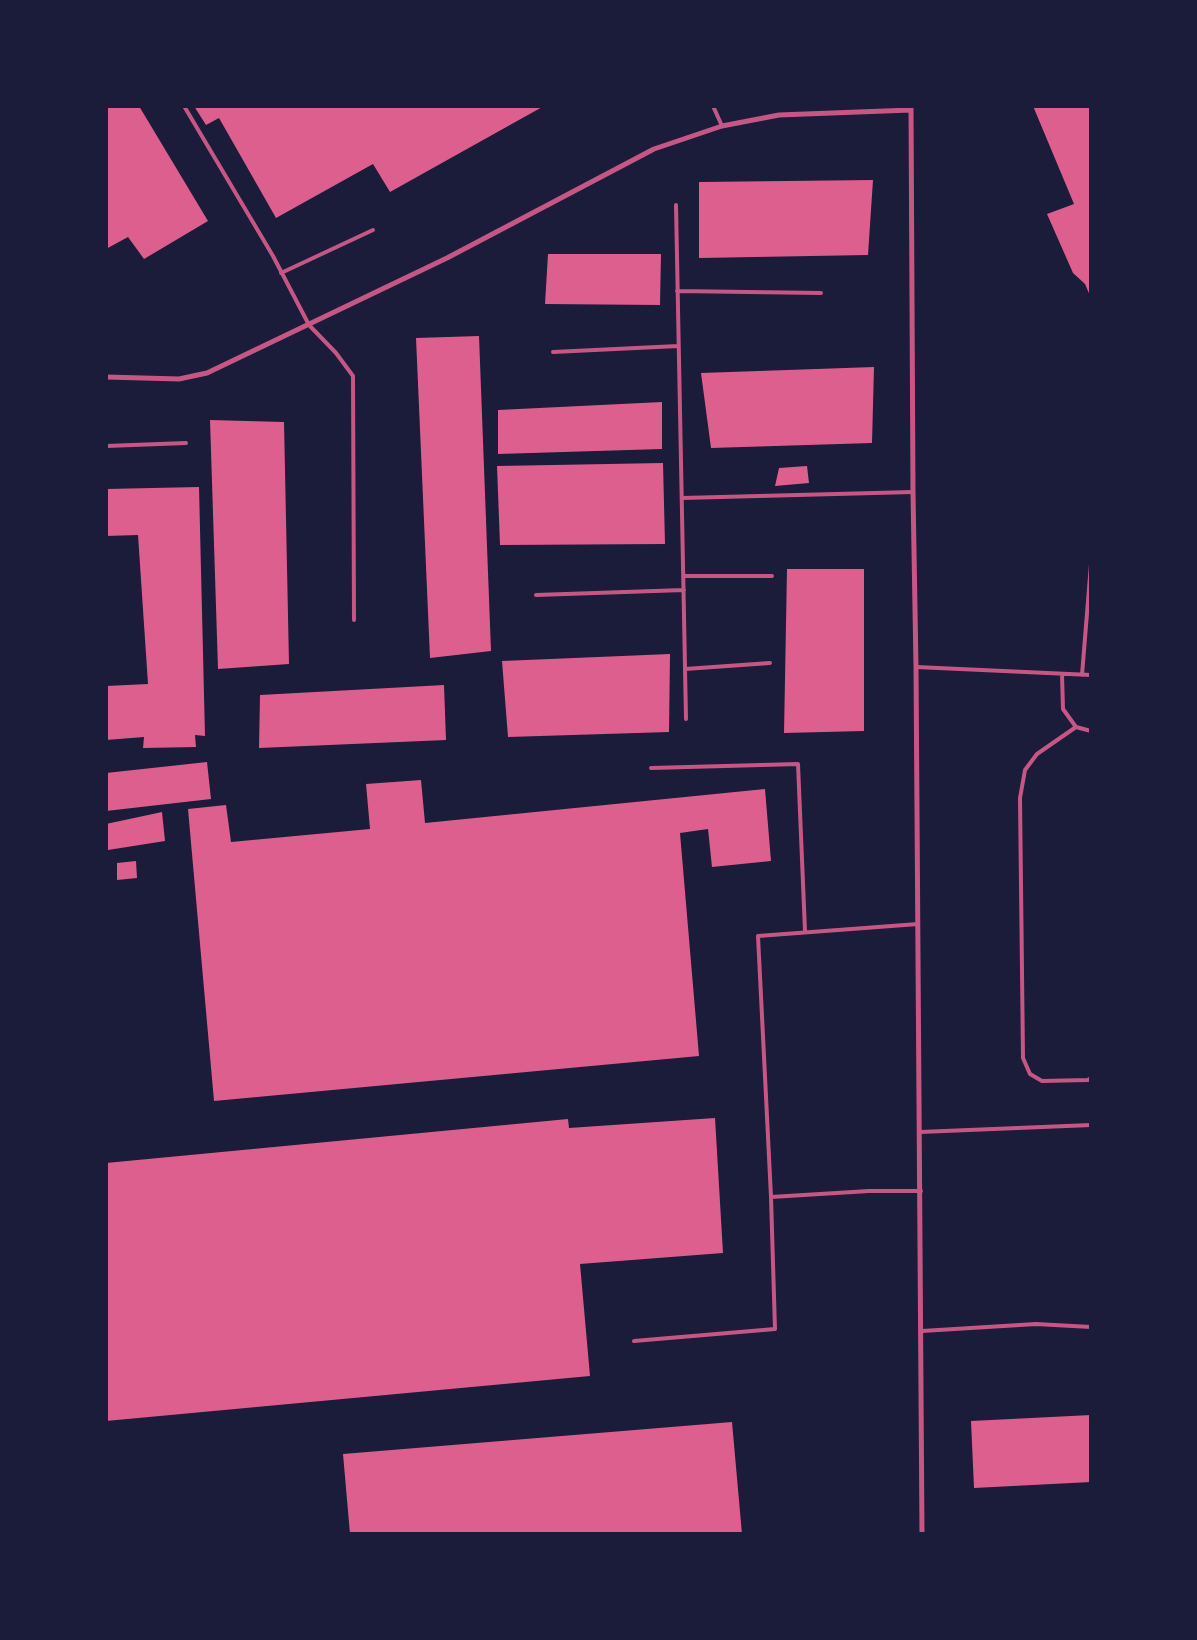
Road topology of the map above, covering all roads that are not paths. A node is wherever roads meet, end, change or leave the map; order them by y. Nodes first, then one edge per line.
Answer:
1 (184, 106) edge
2 (713, 106) edge
3 (911, 108) edge
4 (722, 126) junction
5 (676, 205) dead end
6 (374, 230) dead end
7 (281, 273) junction
8 (677, 291) junction
9 (821, 294) dead end
10 (309, 325) junction
11 (678, 346) junction
12 (553, 352) dead end
13 (106, 378) edge
14 (186, 443) dead end
15 (106, 446) edge
16 (913, 492) junction
17 (682, 498) junction
18 (1091, 564) edge
19 (683, 576) junction
20 (772, 576) dead end
21 (684, 590) junction
22 (536, 595) dead end
23 (354, 620) dead end
24 (770, 663) dead end
25 (916, 667) junction
26 (685, 669) junction
27 (1062, 674) junction
28 (1082, 675) junction
29 (1091, 675) edge
30 (686, 719) dead end
31 (1076, 728) junction
32 (1091, 731) edge
33 (651, 768) dead end
34 (918, 924) junction
35 (805, 931) junction
36 (1091, 1078) edge
37 (1091, 1125) edge
38 (920, 1132) junction
39 (921, 1191) junction
40 (771, 1197) junction
41 (1091, 1327) edge
42 (922, 1332) junction
43 (634, 1341) dead end
44 (922, 1534) edge

1 - 7 lane
2 - 4 lane
3 - 4 street
3 - 16 street
4 - 10 street
5 - 8 lane
6 - 7 lane
7 - 10 lane
8 - 9 lane
8 - 11 lane
10 - 13 street
10 - 23 lane
11 - 12 lane
11 - 17 lane
14 - 15 lane
16 - 17 lane
16 - 25 street
17 - 19 lane
18 - 28 lane
19 - 20 lane
19 - 21 lane
21 - 22 lane
21 - 26 lane
24 - 26 lane
25 - 27 lane
25 - 34 street
26 - 30 lane
27 - 28 lane
27 - 31 lane
28 - 29 lane
31 - 32 lane
31 - 36 lane
33 - 35 lane
34 - 35 lane
34 - 38 street
35 - 40 lane
37 - 38 lane
38 - 39 street
39 - 40 lane
39 - 42 street
40 - 43 lane
41 - 42 lane
42 - 44 street

